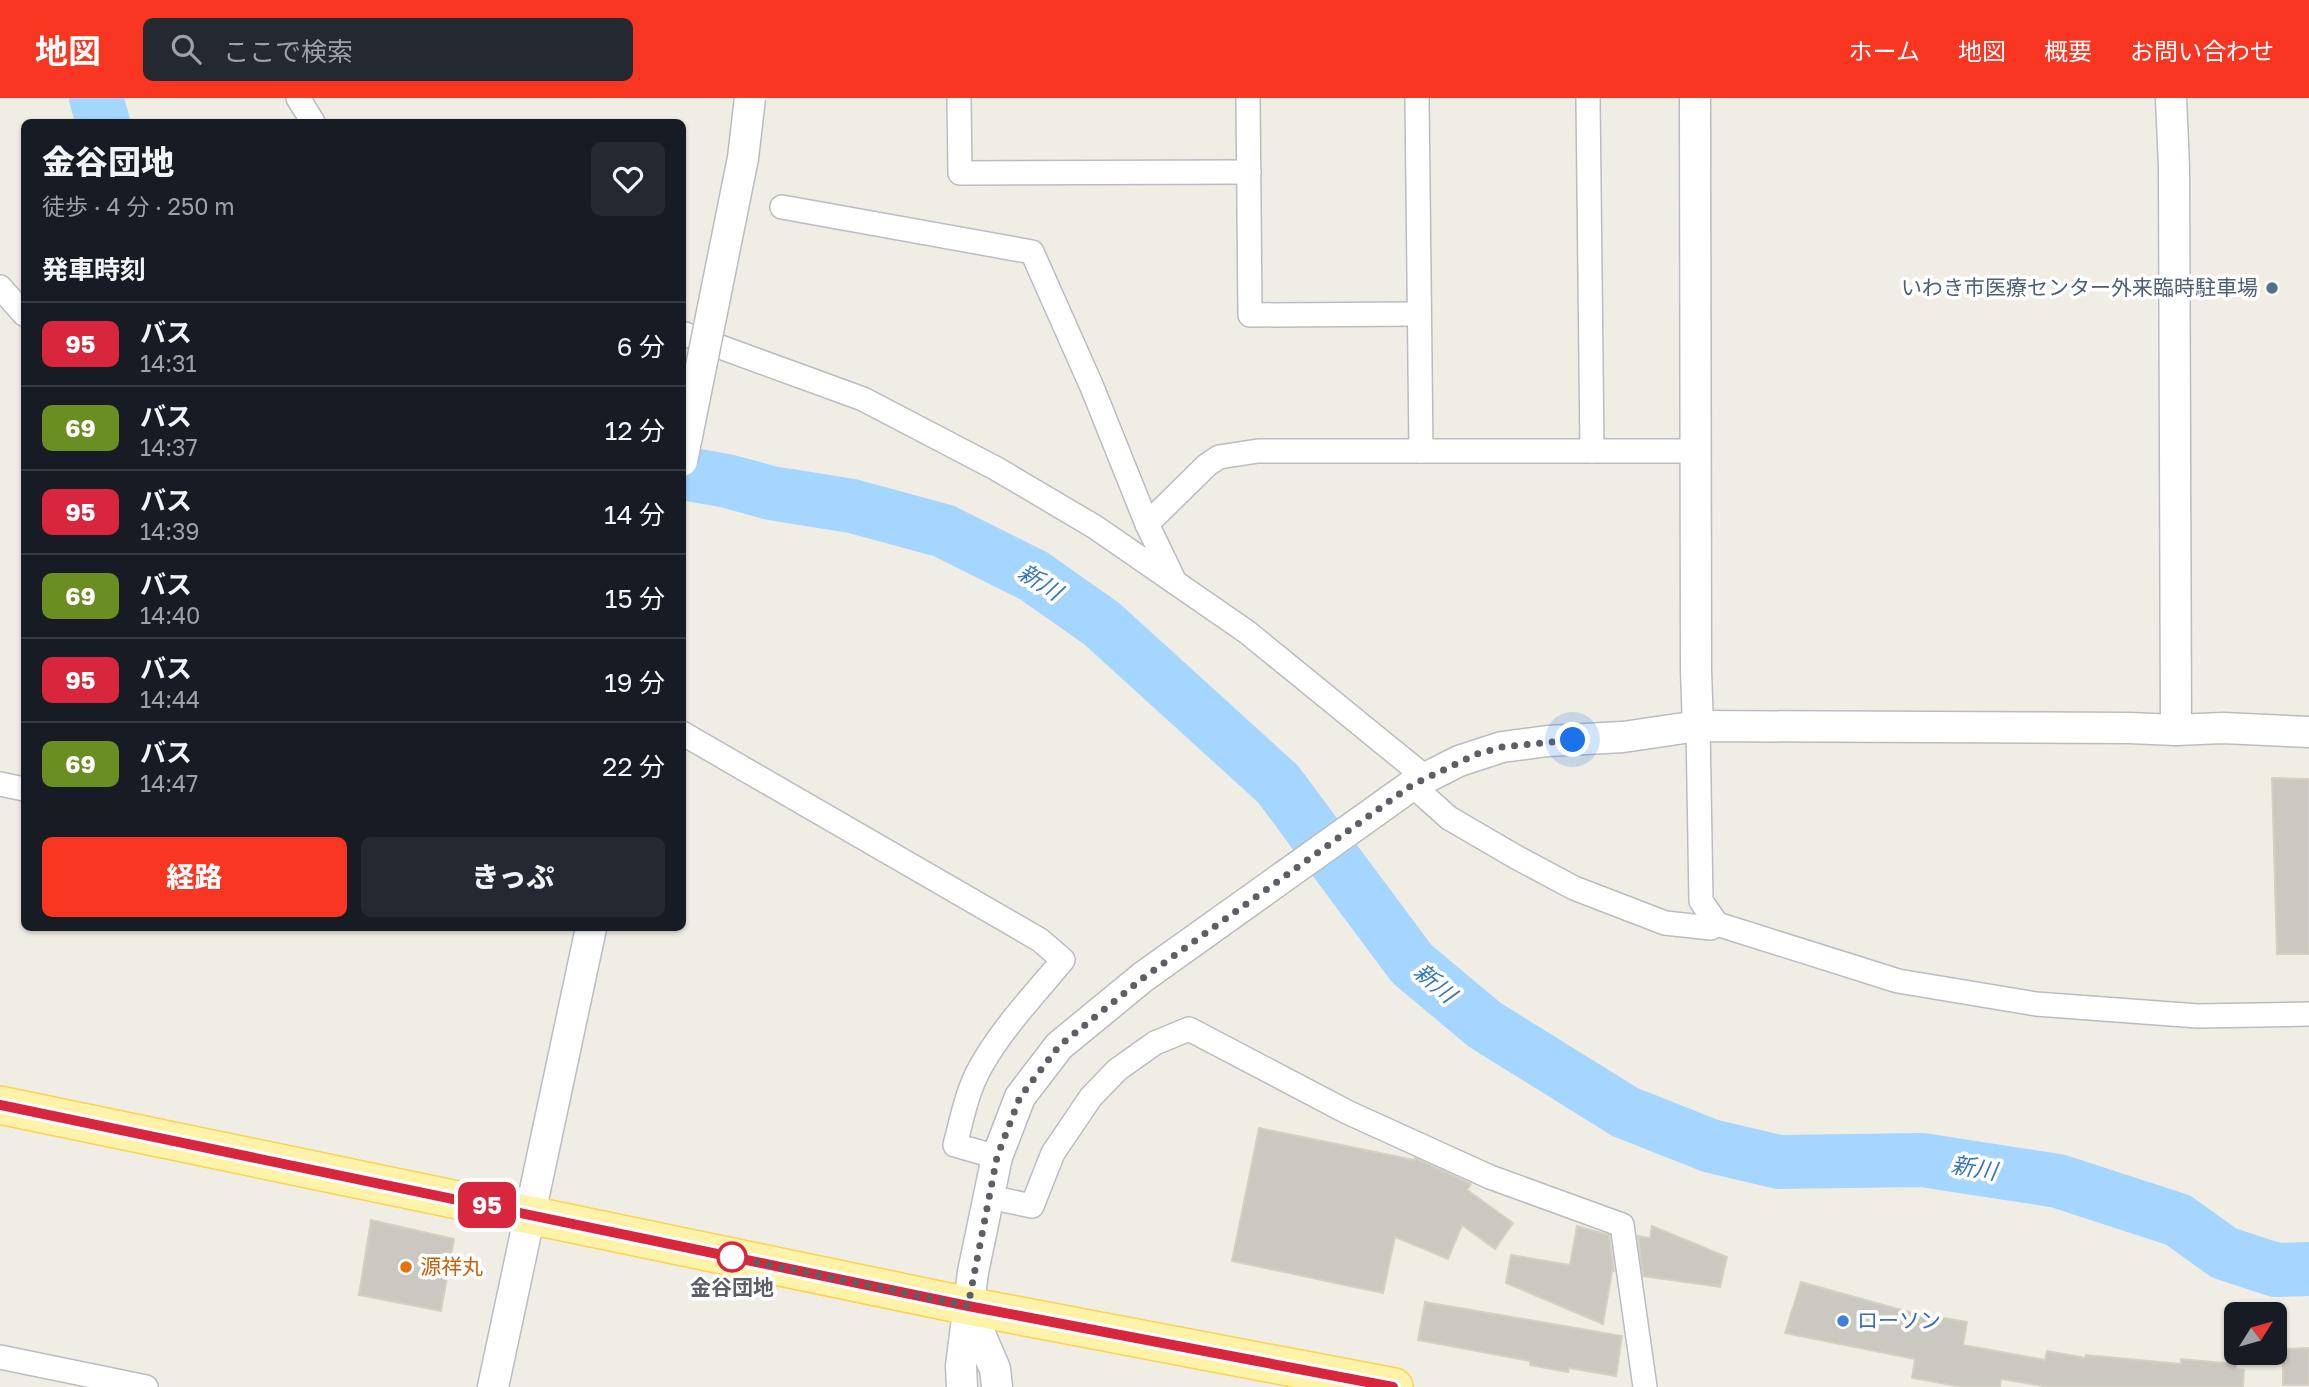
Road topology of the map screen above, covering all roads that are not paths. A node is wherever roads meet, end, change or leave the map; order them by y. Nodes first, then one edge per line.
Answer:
1 (298, 98) edge
2 (750, 98) edge
3 (959, 98) edge
4 (1248, 98) edge
5 (1417, 98) edge
6 (1588, 98) edge
7 (1695, 98) edge
8 (2171, 98) edge
9 (311, 119) edge
10 (1249, 172) junction
11 (782, 207) dead end
12 (0, 287) edge
13 (21, 311) edge
14 (1419, 314) junction
15 (686, 334) edge
16 (686, 441) edge
17 (1421, 451) junction
18 (1592, 451) junction
19 (1696, 451) junction
20 (1147, 524) junction
21 (1174, 581) junction
22 (1698, 726) junction
23 (2176, 730) junction
24 (2309, 732) edge
25 (686, 735) edge
26 (0, 785) edge
27 (1410, 786) junction
28 (21, 788) edge
29 (1717, 924) junction
30 (590, 931) edge
31 (2309, 1014) edge
32 (0, 1105) edge
33 (997, 1157) junction
34 (989, 1197) junction
35 (531, 1214) junction
36 (968, 1306) junction
37 (0, 1357) edge
38 (146, 1387) edge
39 (494, 1387) edge
40 (962, 1387) edge
41 (997, 1387) edge
42 (1394, 1387) edge
43 (1645, 1387) edge

1 - 9 street
2 - 16 street, bridge
3 - 10 street
4 - 10 street
5 - 14 street
6 - 18 street
7 - 19 street
8 - 23 street
10 - 14 street
11 - 20 street
12 - 13 street
14 - 17 street
15 - 21 street
17 - 18 street
17 - 20 street
18 - 19 street
19 - 22 street
20 - 21 street
21 - 27 street
22 - 23 street
22 - 27 street
22 - 29 street
23 - 24 street
25 - 33 street
26 - 28 street
27 - 29 street
27 - 33 street
29 - 31 street
30 - 35 street
32 - 35 main road
33 - 34 street
34 - 36 street
34 - 43 street
35 - 36 main road
35 - 39 street
36 - 40 street
36 - 41 street
36 - 42 main road
37 - 38 street

